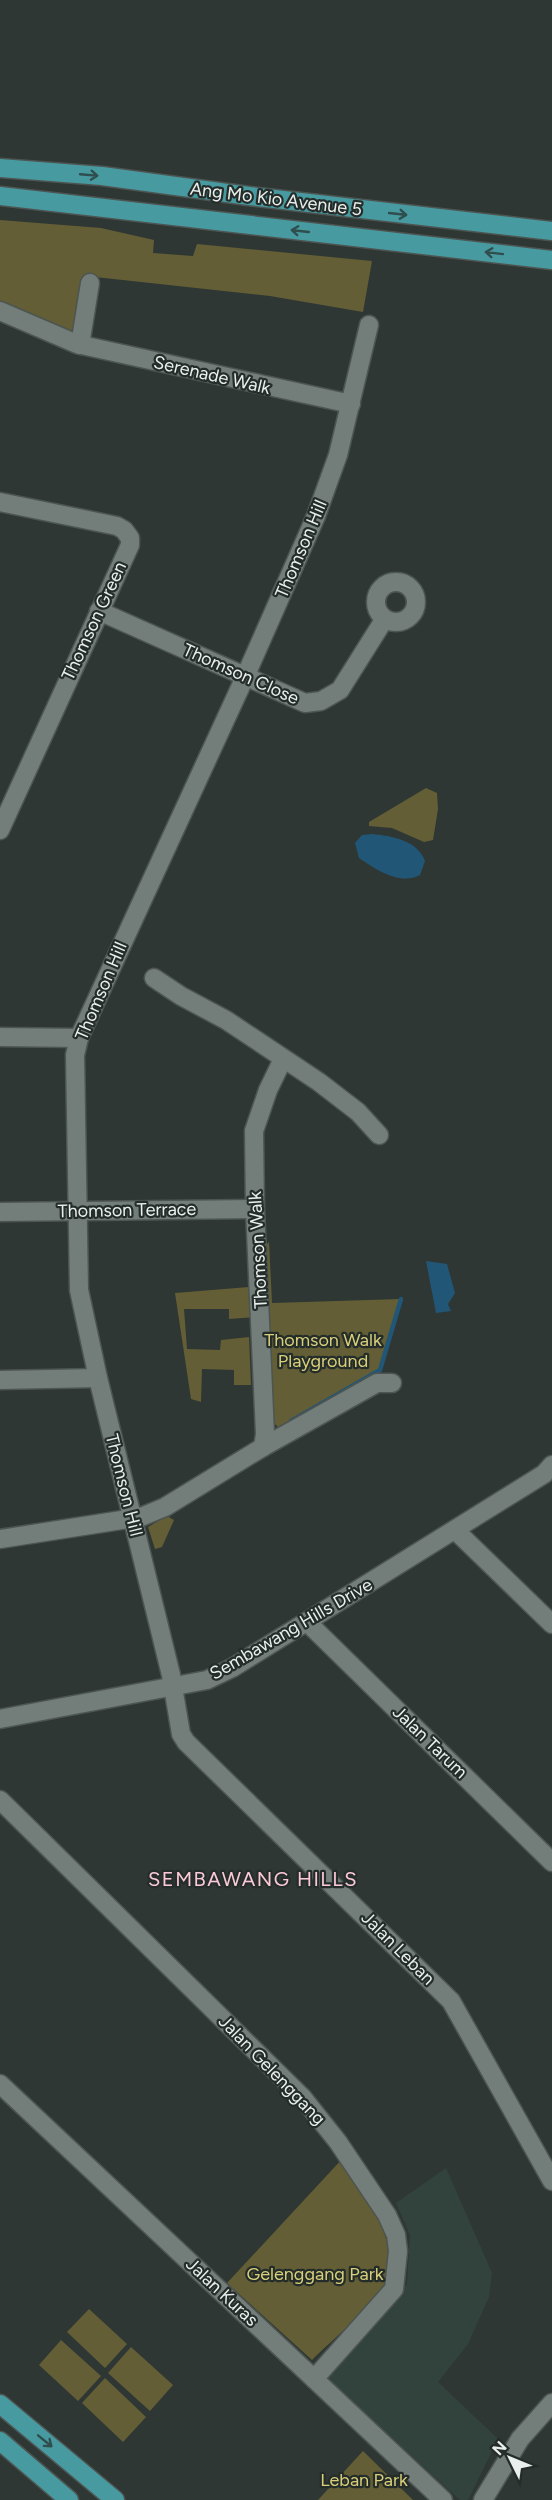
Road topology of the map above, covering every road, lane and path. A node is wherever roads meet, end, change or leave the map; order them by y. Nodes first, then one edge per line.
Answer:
1 (0, 168) edge
2 (0, 196) edge
3 (552, 231) edge
4 (552, 260) edge
5 (90, 283) dead end
6 (0, 311) edge
7 (369, 325) dead end
8 (80, 345) junction
9 (351, 404) junction
10 (0, 502) edge
11 (99, 611) junction
12 (384, 620) dead end
13 (245, 677) junction
14 (0, 830) edge
15 (154, 978) dead end
16 (0, 1037) edge
17 (79, 1038) junction
18 (283, 1059) junction
19 (379, 1135) dead end
20 (255, 1209) junction
21 (77, 1210) junction
22 (0, 1212) edge
23 (98, 1378) junction
24 (0, 1380) edge
25 (392, 1383) dead end
26 (263, 1447) junction
27 (552, 1466) edge
28 (131, 1519) junction
29 (455, 1530) junction
30 (0, 1539) edge
31 (307, 1622) junction
32 (552, 1624) edge
33 (173, 1686) junction
34 (0, 1719) edge
35 (0, 1800) edge
36 (552, 1862) edge
37 (0, 2084) edge
38 (552, 2181) edge
39 (314, 2379) junction
40 (552, 2403) edge
41 (0, 2404) edge
42 (0, 2441) edge
43 (69, 2500) edge
44 (115, 2500) edge
45 (443, 2500) edge
46 (483, 2500) edge

1 -> 3 main road, Ang Mo Kio Avenue 5
4 -> 2 main road, Ang Mo Kio Avenue 5
5 - 8 street
6 - 8 street, Serenade Walk
7 - 9 street
8 - 9 street, Serenade Walk
9 - 13 street, Thomson Hill
10 - 11 street, Thomson Green
11 - 13 street, Thomson Close
11 - 14 street, Thomson Green
12 - 13 street, Thomson Close
13 - 17 street, Thomson Hill
15 - 18 street
16 - 17 street
17 - 21 street, Thomson Hill
18 - 19 street
18 - 20 street, Thomson Walk
20 - 21 street, Thomson Terrace
20 - 26 street, Thomson Walk
21 - 22 street, Thomson Terrace
21 - 23 street, Thomson Hill
23 - 24 street
23 - 28 street, Thomson Hill
25 - 26 street
26 - 28 street
27 - 29 street, Sembawang Hills Drive
28 - 30 street
28 - 33 street, Thomson Hill
29 - 31 street, Sembawang Hills Drive
29 - 32 street
31 - 33 street, Sembawang Hills Drive
31 - 36 street, Jalan Tarum
33 - 34 street, Sembawang Hills Drive
33 - 38 street, Jalan Leban
35 - 39 street, Jalan Gelenggang
37 - 39 street, Jalan Kuras
39 - 45 street, Jalan Kuras
40 - 46 street
41 -> 44 main road
42 - 43 main road

